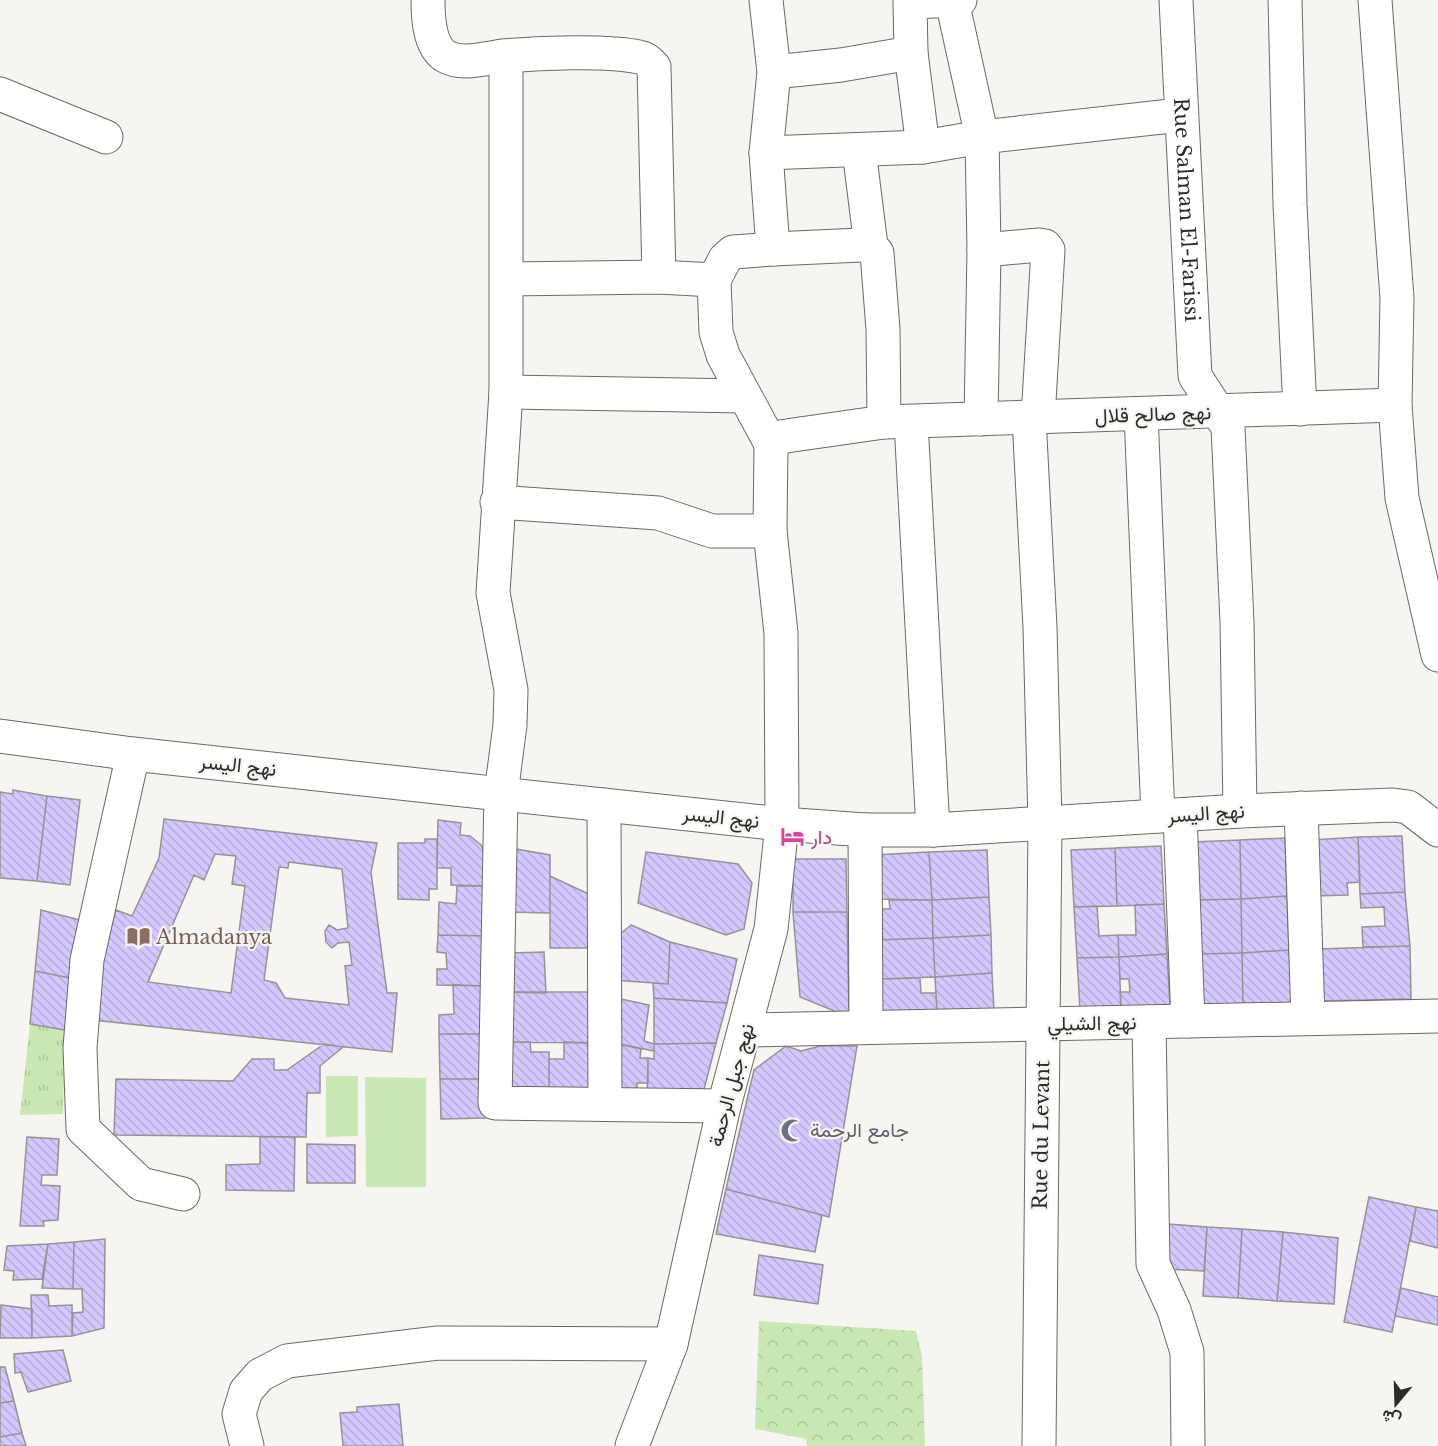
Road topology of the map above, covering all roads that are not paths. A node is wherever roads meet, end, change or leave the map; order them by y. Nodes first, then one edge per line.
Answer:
1 (428, 0) edge
2 (766, 0) edge
3 (1176, 0) edge
4 (1285, 0) edge
5 (1375, 0) edge
6 (956, 1) edge
7 (911, 53) junction
8 (506, 56) junction
9 (774, 72) junction
10 (0, 94) edge
11 (1180, 115) junction
12 (106, 137) dead end
13 (982, 137) junction
14 (923, 147) junction
15 (859, 150) junction
16 (766, 153) junction
17 (871, 246) junction
18 (773, 249) junction
19 (984, 250) junction
20 (659, 277) junction
21 (507, 279) junction
22 (714, 280) junction
23 (506, 392) junction
24 (744, 396) junction
25 (1395, 405) junction
26 (1300, 409) junction
27 (1220, 411) junction
28 (1141, 414) junction
29 (1033, 418) junction
30 (981, 419) junction
31 (897, 422) junction
32 (771, 444) junction
33 (497, 502) junction
34 (770, 531) junction
35 (1438, 656) edge
36 (0, 736) edge
37 (133, 754) junction
38 (501, 794) junction
39 (604, 805) junction
40 (1301, 808) junction
41 (1240, 811) junction
42 (1169, 816) junction
43 (1045, 823) junction
44 (782, 824) junction
45 (865, 830) junction
46 (933, 830) junction
47 (1438, 830) edge
48 (1438, 1016) edge
49 (1308, 1018) junction
50 (1188, 1021) junction
51 (1149, 1022) junction
52 (1042, 1024) junction
53 (867, 1027) junction
54 (746, 1030) junction
55 (605, 1104) junction
56 (724, 1106) junction
57 (183, 1194) dead end
58 (670, 1344) junction
59 (247, 1446) edge
60 (632, 1446) edge
61 (1040, 1446) edge
62 (1188, 1446) edge

1 - 8 street
2 - 9 street
3 - 11 street, Rue Salman El-Farissi
4 - 26 street
5 - 25 street
6 - 7 street
6 - 13 street
7 - 9 street
7 - 14 street
8 - 20 street
8 - 21 street
9 - 16 street
10 - 12 street
11 - 13 street
11 - 27 street, Rue Salman El-Farissi
13 - 14 street
13 - 19 street
14 - 15 street
15 - 16 street
15 - 17 street
16 - 18 street
17 - 18 street
17 - 31 street
18 - 22 street
19 - 29 street, Rue du Levant
19 - 30 street
20 - 21 street
20 - 22 street
21 - 23 street
22 - 24 street
23 - 24 street
23 - 33 street
24 - 32 street
25 - 26 street, نهج صالح قلال
25 - 35 street
26 - 27 street, نهج صالح قلال
27 - 28 street, نهج صالح قلال
27 - 41 street
28 - 29 street, نهج صالح قلال
28 - 42 street
29 - 30 street, نهج صالح قلال
29 - 43 street, Rue du Levant
30 - 31 street, نهج صالح قلال
31 - 32 street, نهج صالح قلال
31 - 46 street
32 - 34 street, نهج جبل الرحمة
33 - 34 street
33 - 38 street
34 - 44 street, نهج جبل الرحمة
36 - 37 street, نهج اليسر
37 - 38 street, نهج اليسر
37 - 57 street
38 - 39 street, نهج اليسر
38 - 55 street
39 - 44 street, نهج اليسر
39 - 55 street
40 - 41 street, نهج اليسر
40 - 47 street, نهج اليسر
40 - 49 street
41 - 42 street, نهج اليسر
42 - 43 street, نهج اليسر
42 - 50 street
43 - 46 street, نهج اليسر
43 - 52 street, Rue du Levant
44 - 45 street, نهج اليسر
44 - 54 street, نهج جبل الرحمة
45 - 46 street, نهج اليسر
45 - 53 street
48 - 49 street, نهج الشيلي
49 - 50 street, نهج الشيلي
50 - 51 street, نهج الشيلي
51 - 52 street, نهج الشيلي
51 - 62 street
52 - 53 street, نهج الشيلي
52 - 61 street, Rue du Levant
53 - 54 street, نهج الشيلي
54 - 56 street, نهج جبل الرحمة
55 - 56 street
56 - 58 street, نهج جبل الرحمة
58 - 59 street
58 - 60 street, نهج جبل الرحمة

